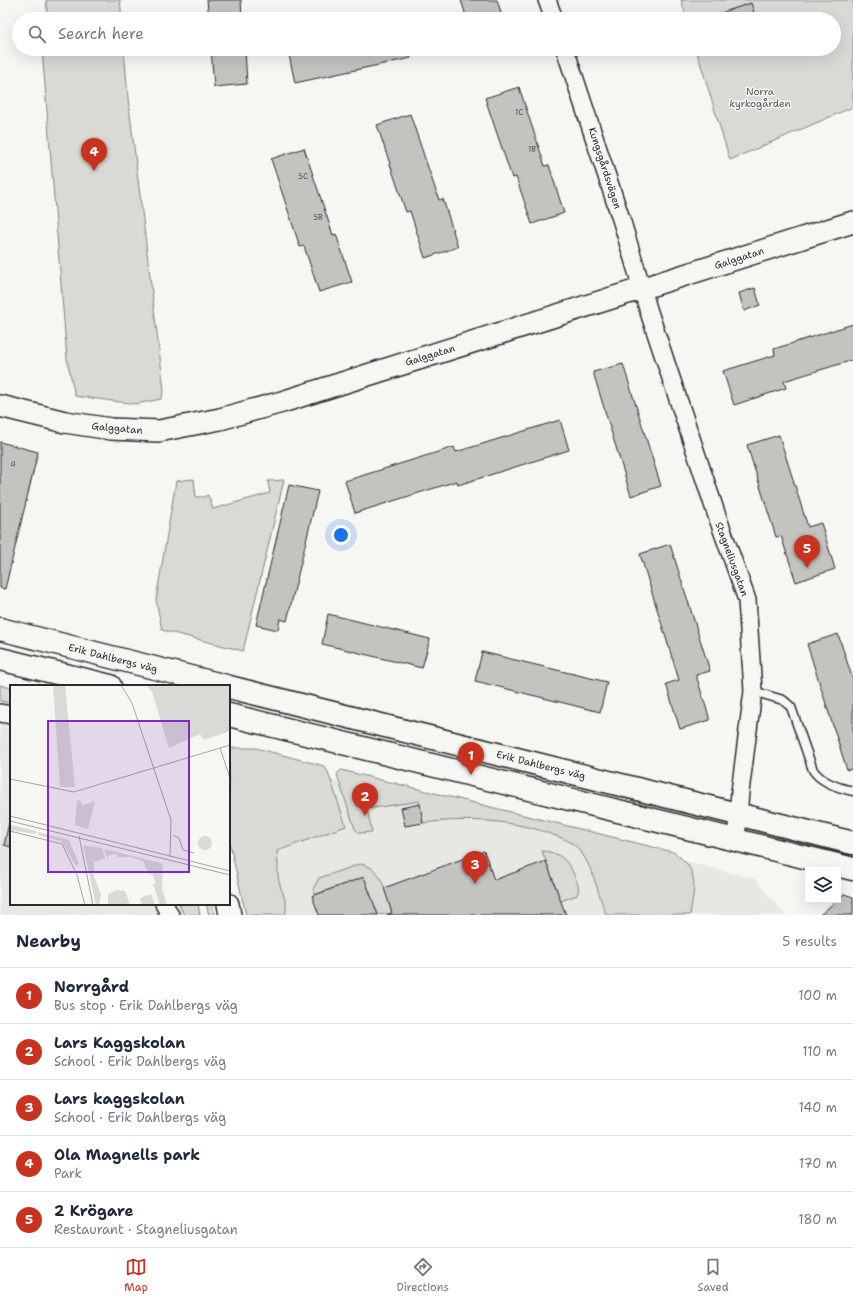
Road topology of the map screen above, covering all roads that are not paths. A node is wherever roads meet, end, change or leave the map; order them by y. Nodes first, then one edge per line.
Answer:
1 (547, 0) edge
2 (551, 12) edge
3 (567, 56) edge
4 (853, 222) edge
5 (641, 289) junction
6 (0, 406) edge
7 (0, 629) edge
8 (0, 659) edge
9 (188, 681) edge
10 (106, 685) edge
11 (220, 685) edge
12 (230, 687) edge
13 (753, 691) junction
14 (0, 713) edge
15 (10, 715) edge
16 (230, 715) edge
17 (853, 791) edge
18 (738, 814) junction
19 (736, 839) junction
20 (853, 843) edge
21 (853, 869) edge
22 (165, 905) edge
23 (228, 905) edge
24 (170, 915) edge
25 (230, 915) edge

1 - 2 street
3 - 5 street, Kungsgårdsvägen
4 - 5 street, Galggatan
5 - 6 street, Galggatan
5 - 13 street, Stagneliusgatan
7 - 9 main road, Erik Dahlbergs väg
8 - 10 main road
9 - 11 main road, Erik Dahlbergs väg
12 - 18 main road, Erik Dahlbergs väg
13 - 17 lane
13 - 18 street, Stagneliusgatan
14 - 15 street
16 - 19 main road
18 - 19 street, Stagneliusgatan
18 - 20 main road, Erik Dahlbergs väg
19 - 21 main road
22 - 24 street
23 - 25 street

